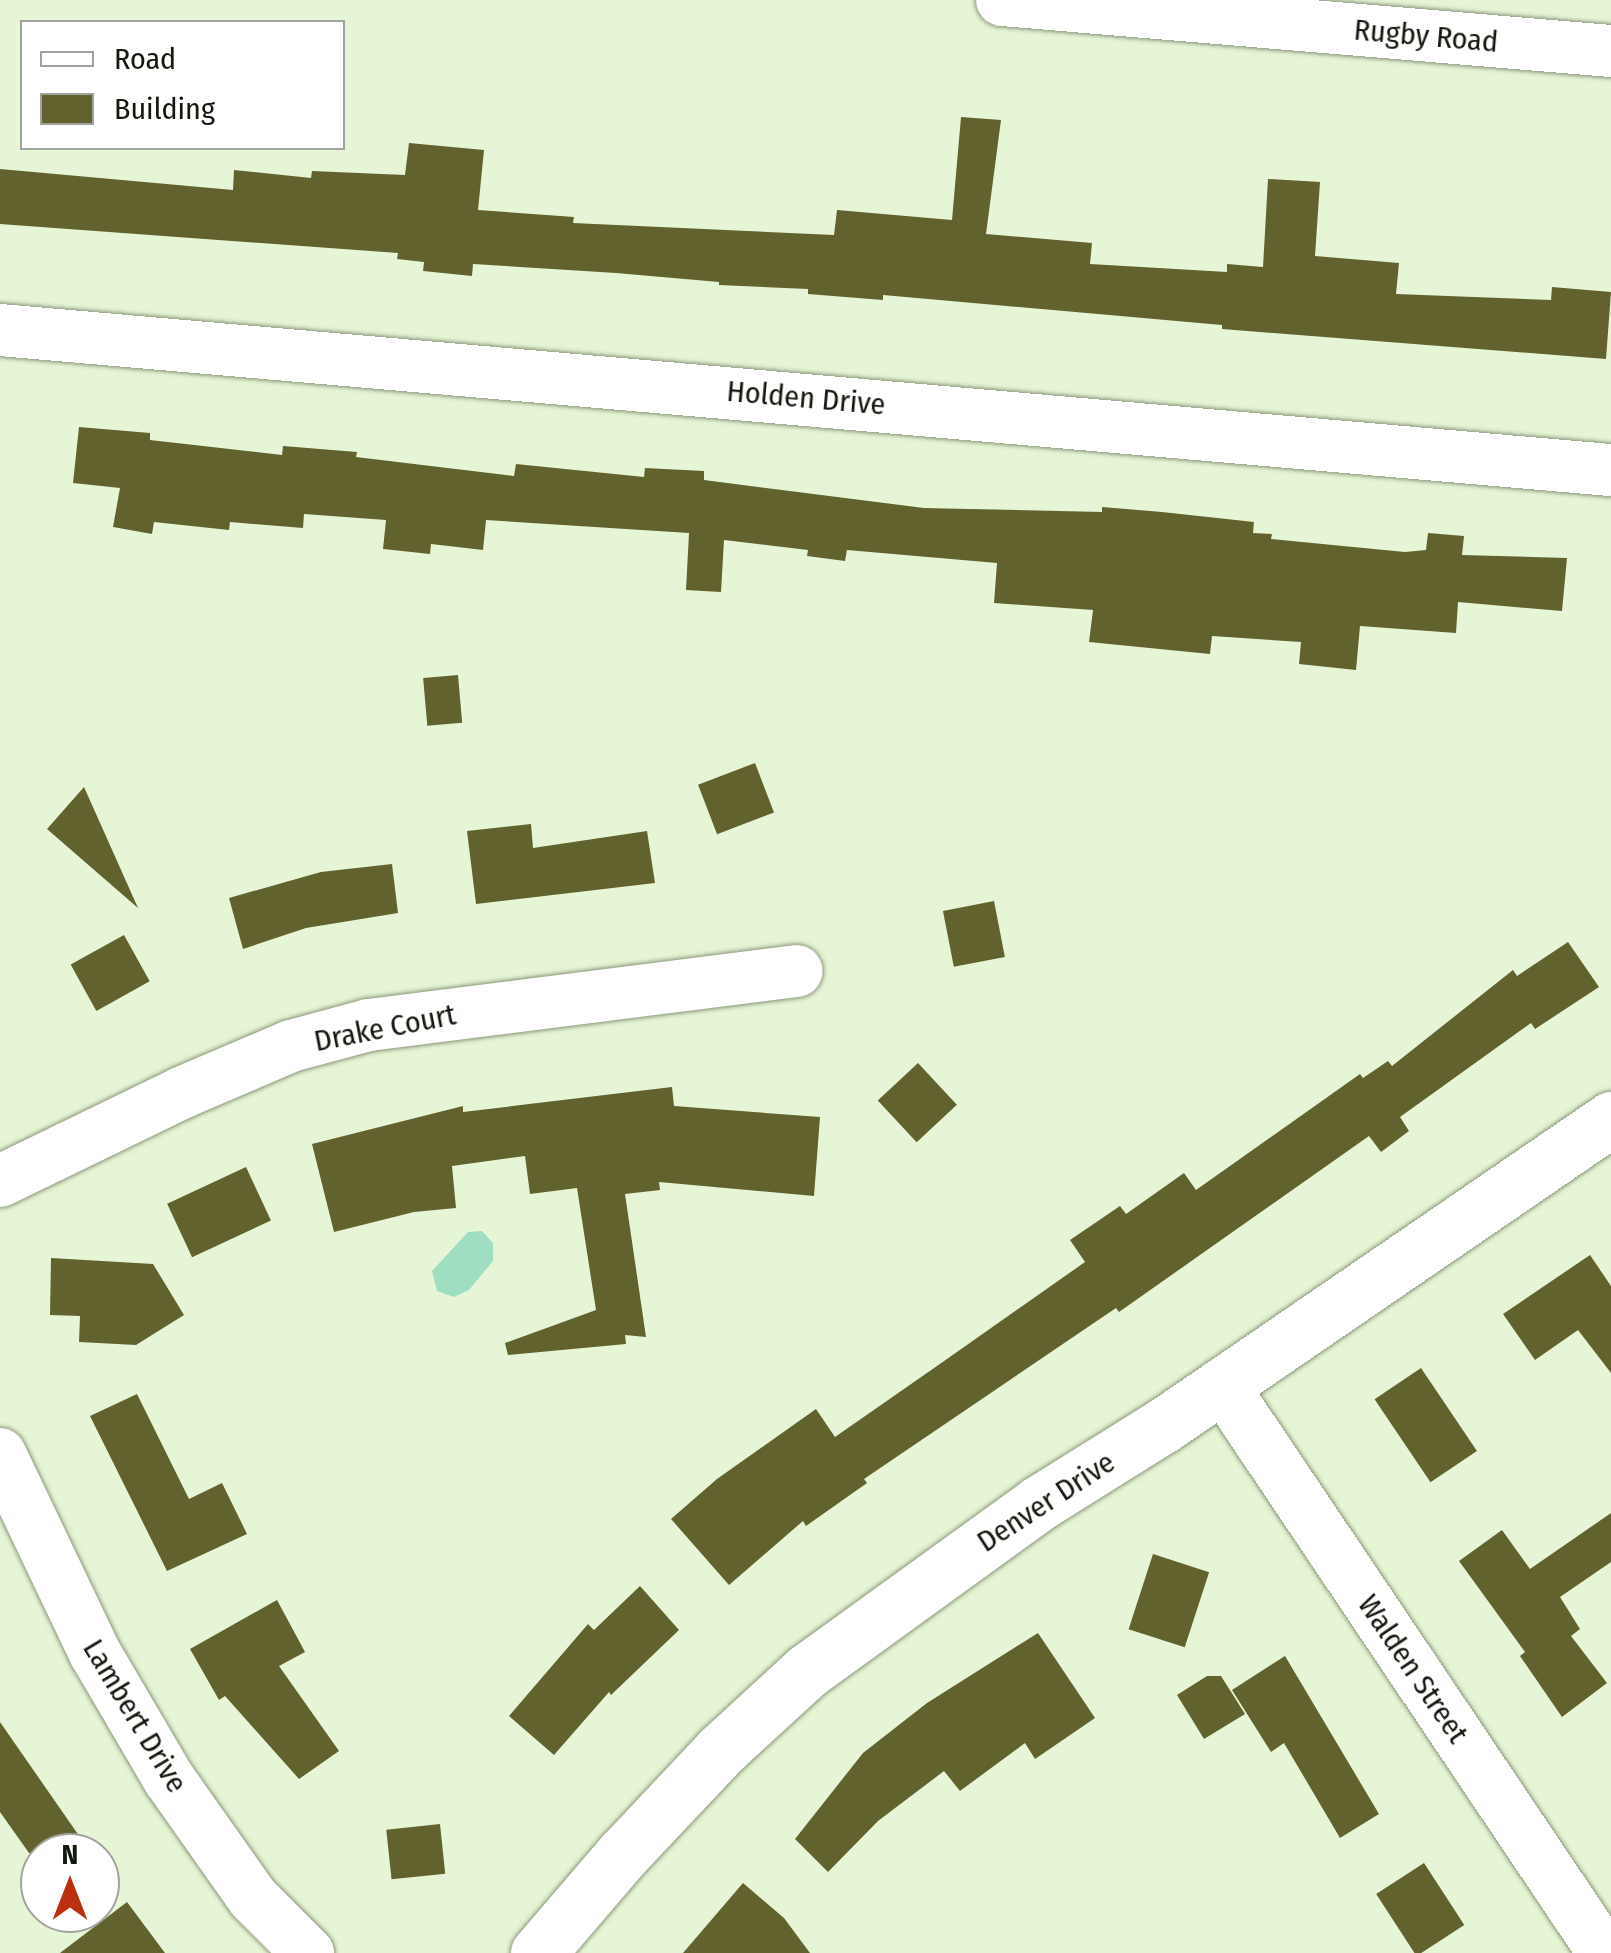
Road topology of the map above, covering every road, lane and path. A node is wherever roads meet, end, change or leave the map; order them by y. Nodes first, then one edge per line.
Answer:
1 (1002, 0) edge
2 (1611, 52) edge
3 (0, 330) edge
4 (1611, 470) edge
5 (797, 971) dead end
6 (1611, 1120) edge
7 (0, 1181) edge
8 (1222, 1384) junction
9 (0, 1454) edge
10 (308, 1953) edge
11 (538, 1953) edge
12 (1604, 1953) edge

1 - 2 street, Rugby Road
3 - 4 street, Holden Drive
5 - 7 street, Drake Court
6 - 8 street, Denver Drive
8 - 11 street, Denver Drive
8 - 12 street, Walden Street
9 - 10 street, Lambert Drive

